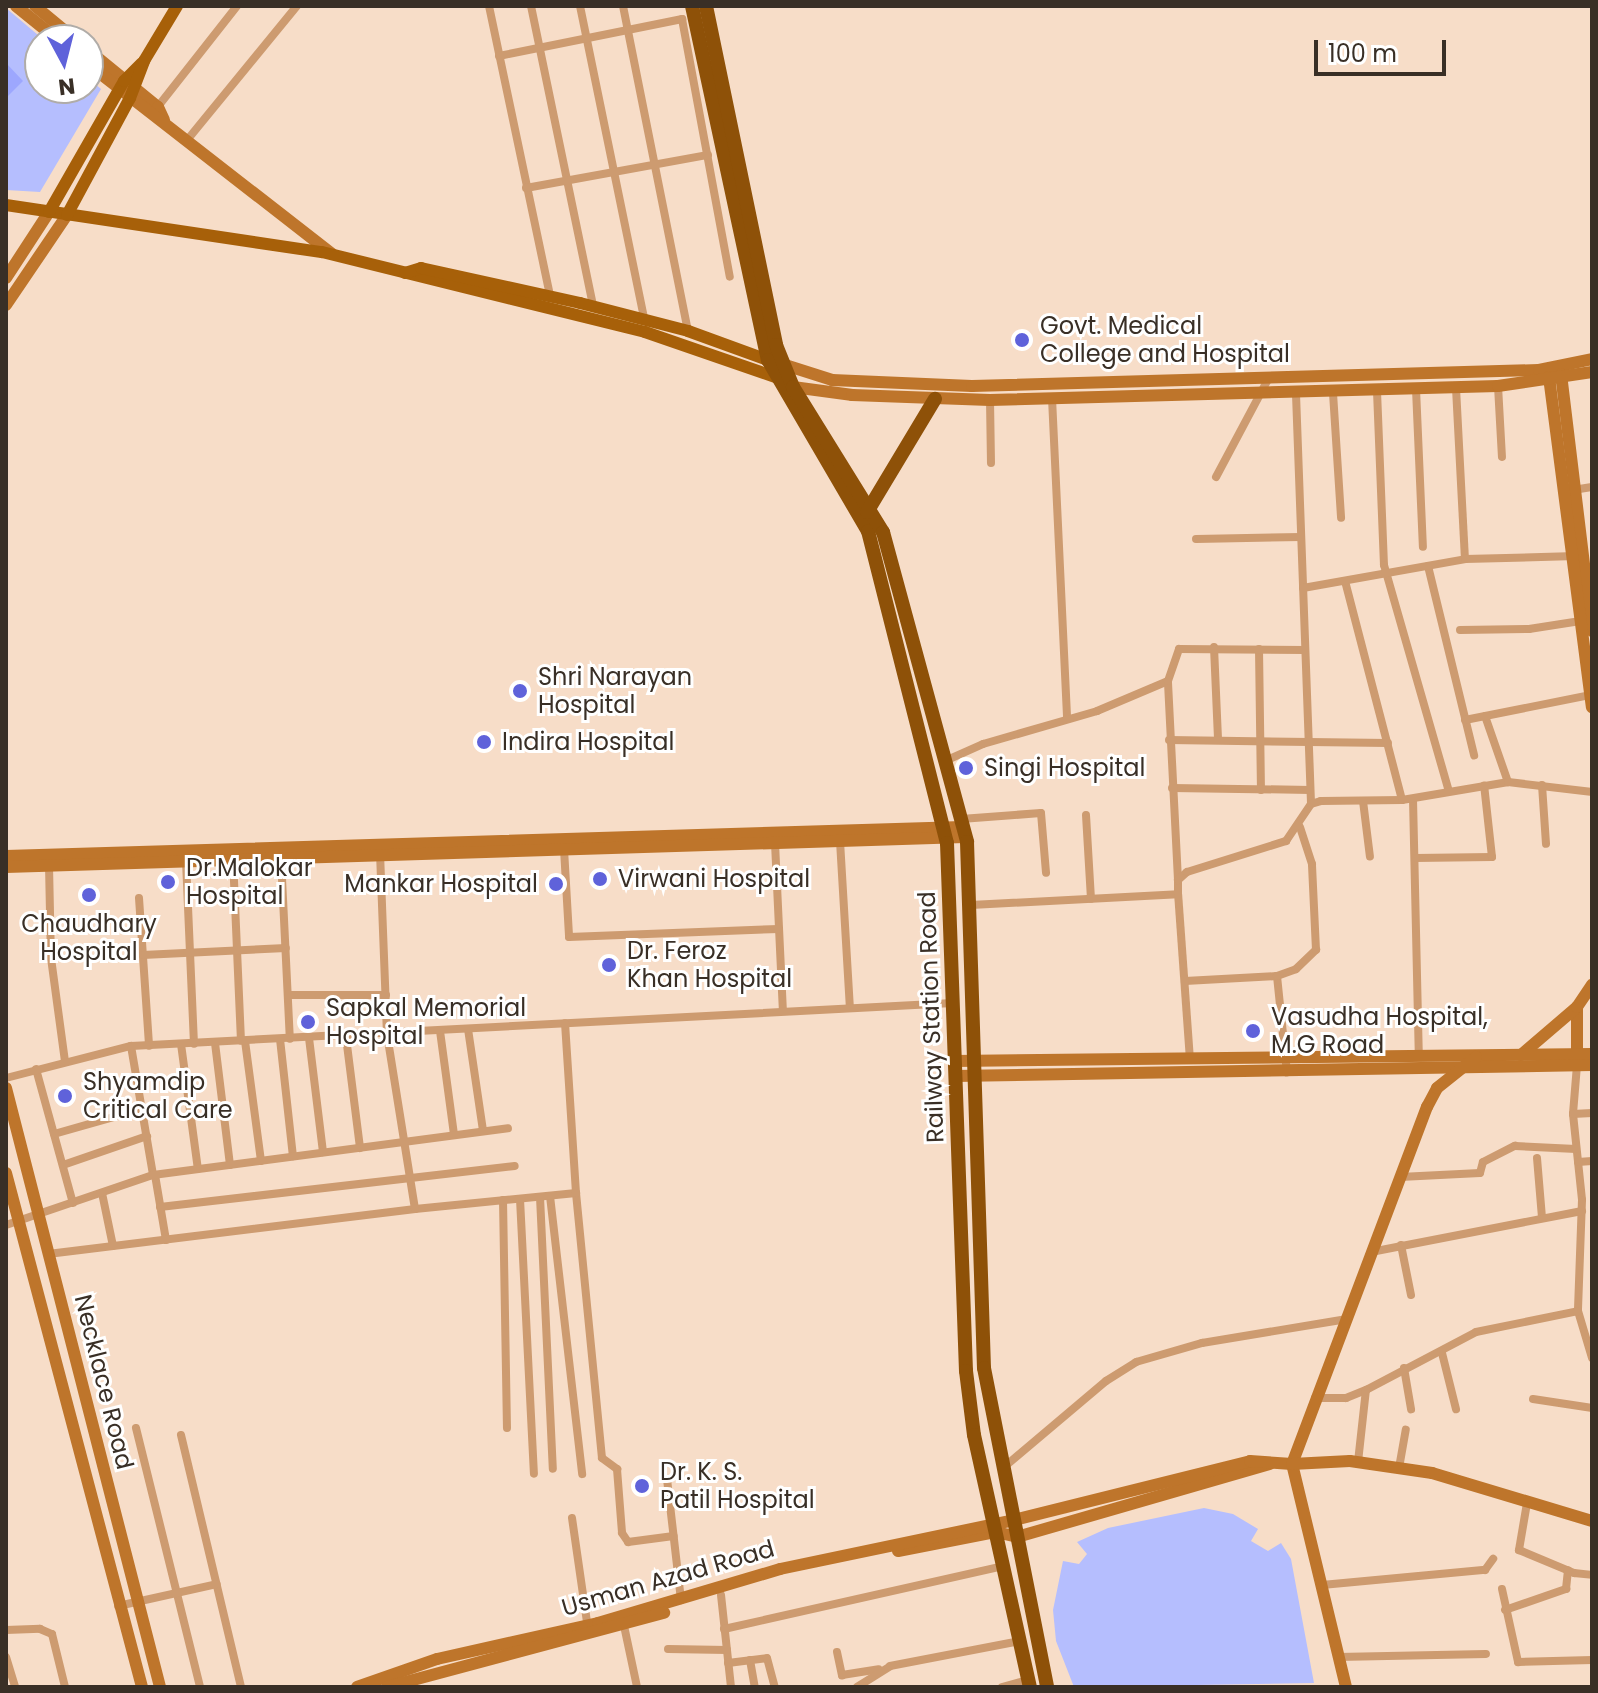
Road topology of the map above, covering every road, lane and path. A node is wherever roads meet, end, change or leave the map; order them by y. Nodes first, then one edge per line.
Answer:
1 (16, 6) edge
2 (35, 6) edge
3 (177, 6) edge
4 (237, 6) edge
5 (297, 6) edge
6 (489, 6) edge
7 (531, 6) edge
8 (580, 6) edge
9 (623, 6) edge
10 (692, 6) edge
11 (706, 6) edge
12 (38, 24) edge
13 (57, 24) edge
14 (628, 30) junction
15 (586, 38) junction
16 (540, 45) junction
17 (499, 56) junction
18 (104, 66) edge
19 (104, 74) edge
20 (127, 89) junction
21 (154, 111) junction
22 (188, 139) junction
23 (708, 155) junction
24 (654, 165) junction
25 (613, 173) junction
26 (568, 181) junction
27 (526, 188) junction
28 (6, 205) edge
29 (49, 212) junction
30 (67, 215) junction
31 (332, 254) junction
32 (405, 273) junction
33 (730, 277) dead end
34 (6, 278) edge
35 (550, 296) junction
36 (6, 305) edge
37 (593, 306) junction
38 (644, 319) junction
39 (688, 331) junction
40 (1592, 359) edge
41 (775, 366) junction
42 (1592, 372) edge
43 (1555, 375) junction
44 (1267, 381) junction
45 (1498, 386) junction
46 (793, 387) junction
47 (1456, 388) junction
48 (1416, 389) junction
49 (1377, 391) junction
50 (1333, 393) junction
51 (1261, 394) junction
52 (1296, 394) junction
53 (1052, 398) junction
54 (935, 399) junction
55 (990, 400) junction
56 (1502, 457) dead end
57 (991, 463) dead end
58 (1216, 477) dead end
59 (1592, 487) edge
60 (1573, 490) junction
61 (867, 513) junction
62 (1341, 518) dead end
63 (1301, 537) junction
64 (1196, 539) dead end
65 (1423, 547) dead end
66 (1576, 556) junction
67 (1465, 559) junction
68 (1428, 566) junction
69 (1386, 575) junction
70 (1345, 581) junction
71 (1303, 588) junction
72 (1580, 621) junction
73 (1460, 630) dead end
74 (1592, 631) edge
75 (1214, 647) junction
76 (1259, 649) junction
77 (1305, 650) junction
78 (1168, 681) junction
79 (1591, 701) edge
80 (1485, 716) junction
81 (1067, 718) junction
82 (1465, 720) junction
83 (1218, 739) junction
84 (1260, 739) junction
85 (1169, 740) junction
86 (1308, 742) junction
87 (1388, 743) junction
88 (1474, 755) dead end
89 (945, 761) junction
90 (1508, 782) junction
91 (1484, 785) junction
92 (1542, 785) junction
93 (1172, 788) junction
94 (1261, 790) junction
95 (1310, 790) junction
96 (1449, 791) junction
97 (1592, 792) edge
98 (1413, 799) junction
99 (1402, 800) junction
100 (1363, 801) junction
101 (1311, 804) junction
102 (1086, 815) dead end
103 (1300, 827) junction
104 (963, 828) junction
105 (945, 833) junction
106 (840, 841) junction
107 (775, 843) junction
108 (1546, 844) dead end
109 (564, 849) junction
110 (233, 855) junction
111 (380, 855) junction
112 (6, 856) edge
113 (1370, 857) dead end
114 (281, 858) junction
115 (1415, 858) junction
116 (186, 861) junction
117 (49, 865) junction
118 (6, 867) edge
119 (1046, 873) dead end
120 (1178, 880) junction
121 (1178, 894) junction
122 (139, 898) dead end
123 (1091, 899) junction
124 (971, 905) junction
125 (779, 929) junction
126 (286, 948) junction
127 (237, 951) junction
128 (190, 953) junction
129 (143, 955) junction
130 (1277, 976) junction
131 (1185, 981) junction
132 (1592, 985) edge
133 (288, 995) junction
134 (386, 995) junction
135 (953, 1003) junction
136 (1577, 1007) junction
137 (850, 1008) junction
138 (783, 1011) junction
139 (565, 1023) junction
140 (468, 1029) junction
141 (440, 1031) junction
142 (387, 1035) junction
143 (346, 1037) junction
144 (309, 1038) junction
145 (285, 1039) junction
146 (243, 1041) junction
147 (215, 1043) junction
148 (181, 1044) junction
149 (194, 1044) junction
150 (131, 1046) junction
151 (149, 1046) junction
152 (1592, 1054) edge
153 (1521, 1056) junction
154 (1476, 1057) junction
155 (1191, 1060) junction
156 (1577, 1060) junction
157 (65, 1061) junction
158 (1422, 1062) junction
159 (1592, 1065) edge
160 (1287, 1066) junction
161 (1465, 1066) junction
162 (975, 1068) junction
163 (36, 1069) junction
164 (955, 1069) junction
165 (6, 1078) edge
166 (6, 1088) edge
167 (1437, 1088) junction
168 (142, 1109) junction
169 (1592, 1113) edge
170 (1573, 1114) junction
171 (508, 1128) dead end
172 (483, 1131) junction
173 (54, 1134) junction
174 (454, 1135) junction
175 (147, 1136) junction
176 (406, 1142) junction
177 (360, 1148) junction
178 (1576, 1149) junction
179 (323, 1152) junction
180 (293, 1156) junction
181 (1537, 1158) dead end
182 (261, 1161) junction
183 (1592, 1161) edge
184 (1578, 1162) junction
185 (63, 1165) junction
186 (230, 1165) junction
187 (515, 1166) dead end
188 (198, 1169) junction
189 (6, 1173) edge
190 (154, 1175) junction
191 (411, 1176) junction
192 (1400, 1177) junction
193 (102, 1193) junction
194 (576, 1193) junction
195 (1592, 1194) edge
196 (550, 1196) junction
197 (540, 1197) junction
198 (520, 1199) junction
199 (503, 1200) junction
200 (1582, 1200) junction
201 (73, 1203) junction
202 (160, 1207) junction
203 (415, 1209) junction
204 (1582, 1211) junction
205 (37, 1215) junction
206 (1542, 1218) junction
207 (12, 1224) edge
208 (166, 1240) junction
209 (1401, 1245) junction
210 (113, 1246) junction
211 (1371, 1252) junction
212 (48, 1254) junction
213 (1592, 1261) edge
214 (1580, 1262) junction
215 (1411, 1295) dead end
216 (1578, 1311) junction
217 (1347, 1319) junction
218 (1590, 1349) edge
219 (1442, 1353) junction
220 (1592, 1358) edge
221 (1404, 1368) junction
222 (1366, 1390) junction
223 (1315, 1398) junction
224 (1533, 1399) dead end
225 (1592, 1408) edge
226 (1411, 1409) dead end
227 (1456, 1409) dead end
228 (136, 1428) dead end
229 (507, 1428) dead end
230 (1406, 1430) dead end
231 (181, 1435) dead end
232 (1358, 1462) junction
233 (1292, 1464) junction
234 (1399, 1468) junction
235 (553, 1469) dead end
236 (1002, 1469) junction
237 (534, 1474) dead end
238 (582, 1474) dead end
239 (667, 1479) dead end
240 (1126, 1498) junction
241 (1527, 1503) junction
242 (572, 1518) dead end
243 (1014, 1520) junction
244 (1592, 1521) edge
245 (995, 1527) junction
246 (674, 1536) junction
247 (1017, 1537) junction
248 (1493, 1559) dead end
249 (1003, 1566) junction
250 (1568, 1570) junction
251 (1592, 1575) edge
252 (217, 1584) junction
253 (1322, 1585) junction
254 (1502, 1589) dead end
255 (178, 1593) junction
256 (721, 1595) junction
257 (681, 1600) junction
258 (136, 1602) junction
259 (118, 1606) junction
260 (1505, 1610) junction
261 (623, 1621) junction
262 (724, 1629) junction
263 (6, 1630) edge
264 (588, 1630) junction
265 (1020, 1641) junction
266 (668, 1649) dead end
267 (727, 1650) junction
268 (837, 1652) dead end
269 (1486, 1654) dead end
270 (6, 1657) edge
271 (1338, 1657) junction
272 (750, 1660) junction
273 (1592, 1660) edge
274 (728, 1663) junction
275 (884, 1668) junction
276 (407, 1683) edge
277 (1029, 1684) edge
278 (15, 1687) edge
279 (65, 1687) edge
280 (142, 1687) edge
281 (160, 1687) edge
282 (200, 1687) edge
283 (241, 1687) edge
284 (357, 1687) edge
285 (387, 1687) edge
286 (637, 1687) edge
287 (731, 1687) edge
288 (755, 1687) edge
289 (775, 1687) edge
290 (857, 1687) edge
291 (1002, 1687) edge
292 (1047, 1687) edge
293 (1346, 1687) edge

1 - 12 main road
2 - 13 main road
3 - 20 main road
4 - 21 street
5 - 22 street
6 - 17 street
7 - 16 street
8 - 15 street
9 - 14 street
10 - 41 highway
11 - 41 highway
14 - 15 street
14 - 23 street
14 - 24 street
15 - 16 street
15 - 25 street
16 - 17 street
16 - 26 street
17 - 27 street
18 - 20 main road
19 - 20 main road
20 - 21 main road
20 - 29 main road
20 - 30 main road
21 - 22 main road
22 - 31 main road
23 - 24 street
23 - 33 street
24 - 25 street
24 - 39 street
25 - 26 street
25 - 38 street
26 - 27 street
26 - 37 street
27 - 35 street
28 - 29 main road
29 - 30 main road
29 - 34 main road
30 - 31 main road
30 - 36 main road
31 - 32 main road
32 - 35 main road
32 - 41 main road
35 - 37 main road
37 - 38 main road
38 - 39 main road
39 - 41 main road
40 - 43 main road
41 - 44 main road
41 - 46 highway, Railway Station Road
41 - 61 highway, Railway Station Road
42 - 43 main road
43 - 44 main road
43 - 45 main road
43 - 60 main road
43 - 66 main road
44 - 51 street
45 - 47 main road
45 - 56 street
46 - 54 main road
46 - 61 highway, Railway Station Road
47 - 48 main road
47 - 67 street
48 - 49 main road
48 - 65 street
49 - 50 main road
49 - 69 street
50 - 52 main road
50 - 62 street
51 - 52 main road
51 - 53 main road
51 - 58 street
52 - 63 street
53 - 55 main road
53 - 81 street
54 - 55 main road
54 - 61 highway
55 - 57 street
59 - 60 street
60 - 66 main road
61 - 89 highway, Railway Station Road
61 - 105 highway, Railway Station Road
63 - 64 street
63 - 71 street
66 - 67 street
66 - 72 main road
66 - 74 main road
67 - 68 street
68 - 69 street
68 - 82 street
69 - 70 street
69 - 96 street
70 - 71 street
70 - 87 street
71 - 77 street
72 - 73 street
72 - 79 main road
75 - 76 street
75 - 78 street
75 - 83 street
76 - 77 street
76 - 84 street
77 - 86 street
78 - 81 street
78 - 85 street
79 - 80 street
80 - 82 street
80 - 90 street
81 - 89 street
82 - 88 street
83 - 84 street
83 - 85 street
84 - 86 street
84 - 94 street
85 - 93 street
86 - 87 street
86 - 95 street
87 - 99 street
89 - 104 highway, Railway Station Road
90 - 91 street
90 - 92 street
91 - 96 street
91 - 115 street
92 - 97 street
92 - 108 street
93 - 94 street
93 - 120 street
94 - 95 street
95 - 101 street
96 - 98 street
98 - 99 street
98 - 115 street
99 - 100 street
100 - 101 street
100 - 113 street
101 - 103 street
102 - 123 street
103 - 120 street
103 - 130 street
104 - 105 main road
104 - 119 street
104 - 124 highway, Railway Station Road
105 - 106 main road
105 - 110 main road
105 - 135 highway, Railway Station Road
106 - 107 main road
106 - 137 street
107 - 109 main road
107 - 125 street
109 - 111 main road
109 - 125 street
110 - 112 main road
110 - 114 main road
110 - 116 main road
110 - 127 street
111 - 114 main road
111 - 134 street
114 - 126 street
115 - 158 street
116 - 117 main road
116 - 128 street
117 - 118 main road
117 - 157 street
120 - 121 street
121 - 123 street
121 - 131 street
122 - 129 street
123 - 124 street
124 - 162 highway, Railway Station Road
125 - 138 street
126 - 127 street
126 - 133 street
127 - 128 street
127 - 146 street
128 - 129 street
128 - 149 street
129 - 151 street
130 - 131 street
130 - 160 street
131 - 155 street
132 - 136 main road
133 - 134 street
133 - 145 street
134 - 142 street
135 - 137 street
135 - 164 highway, Railway Station Road
136 - 153 main road
136 - 156 main road
137 - 138 street
138 - 139 street
139 - 140 street
139 - 194 street
140 - 141 street
140 - 172 street
141 - 142 street
141 - 174 street
142 - 143 street
142 - 176 street
143 - 144 street
143 - 177 street
144 - 145 street
144 - 179 street
145 - 146 street
145 - 180 street
146 - 147 street
146 - 182 street
147 - 149 street
147 - 186 street
148 - 149 street
148 - 151 street
148 - 188 street
150 - 151 street
150 - 157 street
150 - 168 street
152 - 156 main road
153 - 154 main road
153 - 156 main road
154 - 158 main road
154 - 161 main road
155 - 160 main road
155 - 162 main road
156 - 159 main road
156 - 161 main road
156 - 170 street
157 - 163 street
158 - 160 main road
158 - 161 main road
158 - 167 main road
160 - 162 main road
161 - 167 main road
162 - 164 main road
162 - 236 highway, Railway Station Road
163 - 165 street
163 - 173 street
164 - 245 highway, Railway Station Road
166 - 205 main road, Necklace Road
167 - 192 main road
168 - 173 street
168 - 175 street
169 - 170 street
170 - 178 street
171 - 172 street
172 - 174 street
173 - 185 street
174 - 176 street
175 - 185 street
175 - 190 street
176 - 177 street
176 - 191 street
177 - 179 street
178 - 184 street
178 - 192 street
179 - 180 street
180 - 182 street
181 - 206 street
182 - 186 street
183 - 184 street
184 - 200 street
185 - 201 street
186 - 188 street
187 - 191 street
188 - 190 street
189 - 207 main road, Necklace Road
190 - 193 street
190 - 202 street
191 - 202 street
191 - 203 street
192 - 211 main road
193 - 201 street
193 - 210 street
194 - 196 street
194 - 246 street
195 - 200 street
196 - 197 street
196 - 238 street
197 - 198 street
197 - 235 street
198 - 199 street
198 - 237 street
199 - 203 street
199 - 229 street
200 - 204 street
201 - 205 street
202 - 208 street
203 - 208 street
204 - 206 street
204 - 214 street
205 - 207 street
205 - 212 main road, Necklace Road
206 - 209 street
207 - 259 main road, Necklace Road
208 - 210 street
209 - 211 street
209 - 215 street
210 - 212 street
211 - 217 main road
212 - 258 main road, Necklace Road
213 - 214 street
214 - 216 street
216 - 218 street
216 - 219 street
217 - 223 main road
217 - 236 street
218 - 220 street
219 - 221 street
219 - 227 street
221 - 222 street
221 - 226 street
222 - 223 street
222 - 232 street
223 - 233 main road
224 - 225 street
228 - 255 street
230 - 234 street
231 - 252 street
232 - 233 main road
232 - 234 main road
233 - 240 main road
233 - 253 main road
234 - 241 main road
236 - 243 highway, Railway Station Road
239 - 246 street
240 - 243 main road
240 - 247 main road
241 - 244 main road
241 - 250 street
242 - 264 street
243 - 245 main road
243 - 247 highway, Railway Station Road
245 - 247 main road
245 - 249 highway, Railway Station Road
245 - 256 main road, Usman Azad Road
245 - 257 main road, Usman Azad Road
246 - 257 street
247 - 292 highway, Railway Station Road
248 - 253 street
249 - 262 street
249 - 265 highway, Railway Station Road
250 - 251 street
250 - 260 street
252 - 255 street
252 - 283 street
253 - 271 main road
254 - 260 street
255 - 258 street
255 - 282 street
256 - 261 main road, Usman Azad Road
256 - 262 street
257 - 261 main road, Usman Azad Road
258 - 259 street
258 - 281 main road, Necklace Road
259 - 280 main road, Necklace Road
260 - 273 street
261 - 264 main road, Usman Azad Road
261 - 286 street
262 - 267 street
263 - 279 street
264 - 276 main road, Usman Azad Road
264 - 284 main road, Usman Azad Road
265 - 275 street
265 - 277 highway, Railway Station Road
266 - 267 street
267 - 274 street
268 - 275 street
269 - 271 street
270 - 278 street
271 - 293 main road
272 - 274 street
272 - 288 street
272 - 289 street
274 - 287 street
275 - 290 street
276 - 285 main road, Usman Azad Road
277 - 291 street

